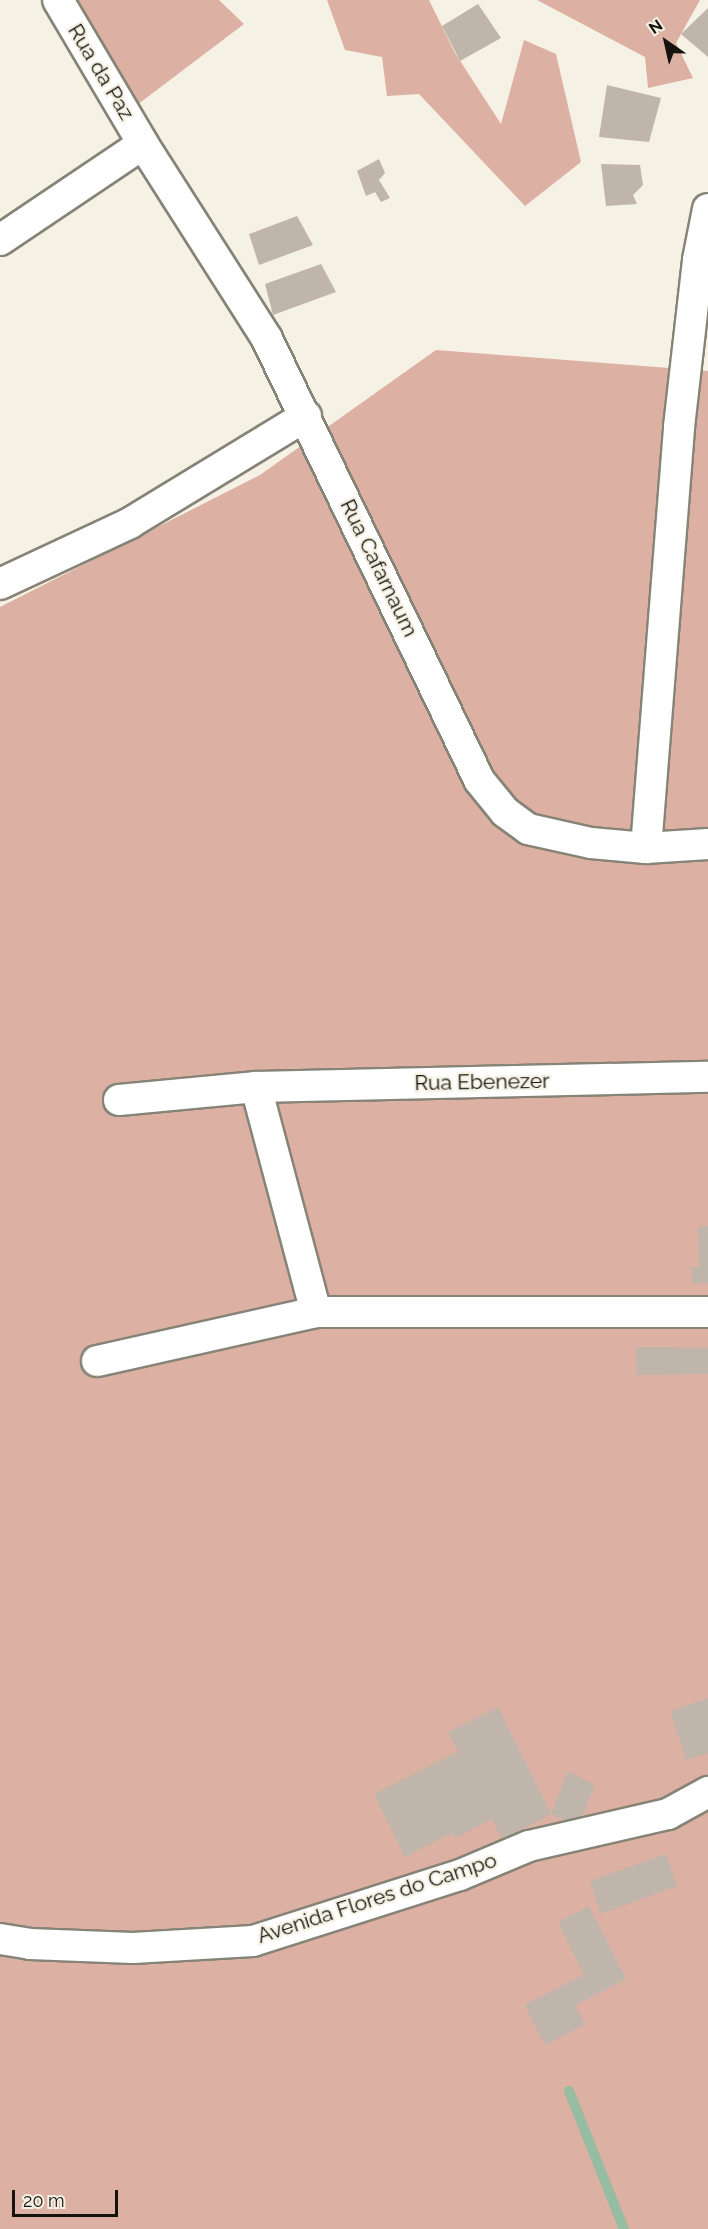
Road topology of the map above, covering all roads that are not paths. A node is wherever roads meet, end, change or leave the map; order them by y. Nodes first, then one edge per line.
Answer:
1 (58, 0) edge
2 (143, 144) junction
3 (708, 209) edge
4 (0, 240) edge
5 (306, 416) junction
6 (0, 584) edge
7 (708, 844) edge
8 (646, 848) junction
9 (708, 1077) edge
10 (255, 1087) junction
11 (119, 1100) dead end
12 (316, 1312) junction
13 (708, 1312) edge
14 (97, 1360) dead end
15 (708, 1792) edge
16 (0, 1939) edge

1 - 2 street, Rua da Paz
2 - 4 street
2 - 5 street, Rua Cafarnaum
3 - 8 street
5 - 6 street
5 - 8 street, Rua Cafarnaum
7 - 8 street, Rua Cafarnaum
9 - 10 street, Rua Ebenezer
10 - 11 street, Rua Ebenezer
10 - 12 street
12 - 13 street
12 - 14 street
15 - 16 street, Avenida Flores do Campo

